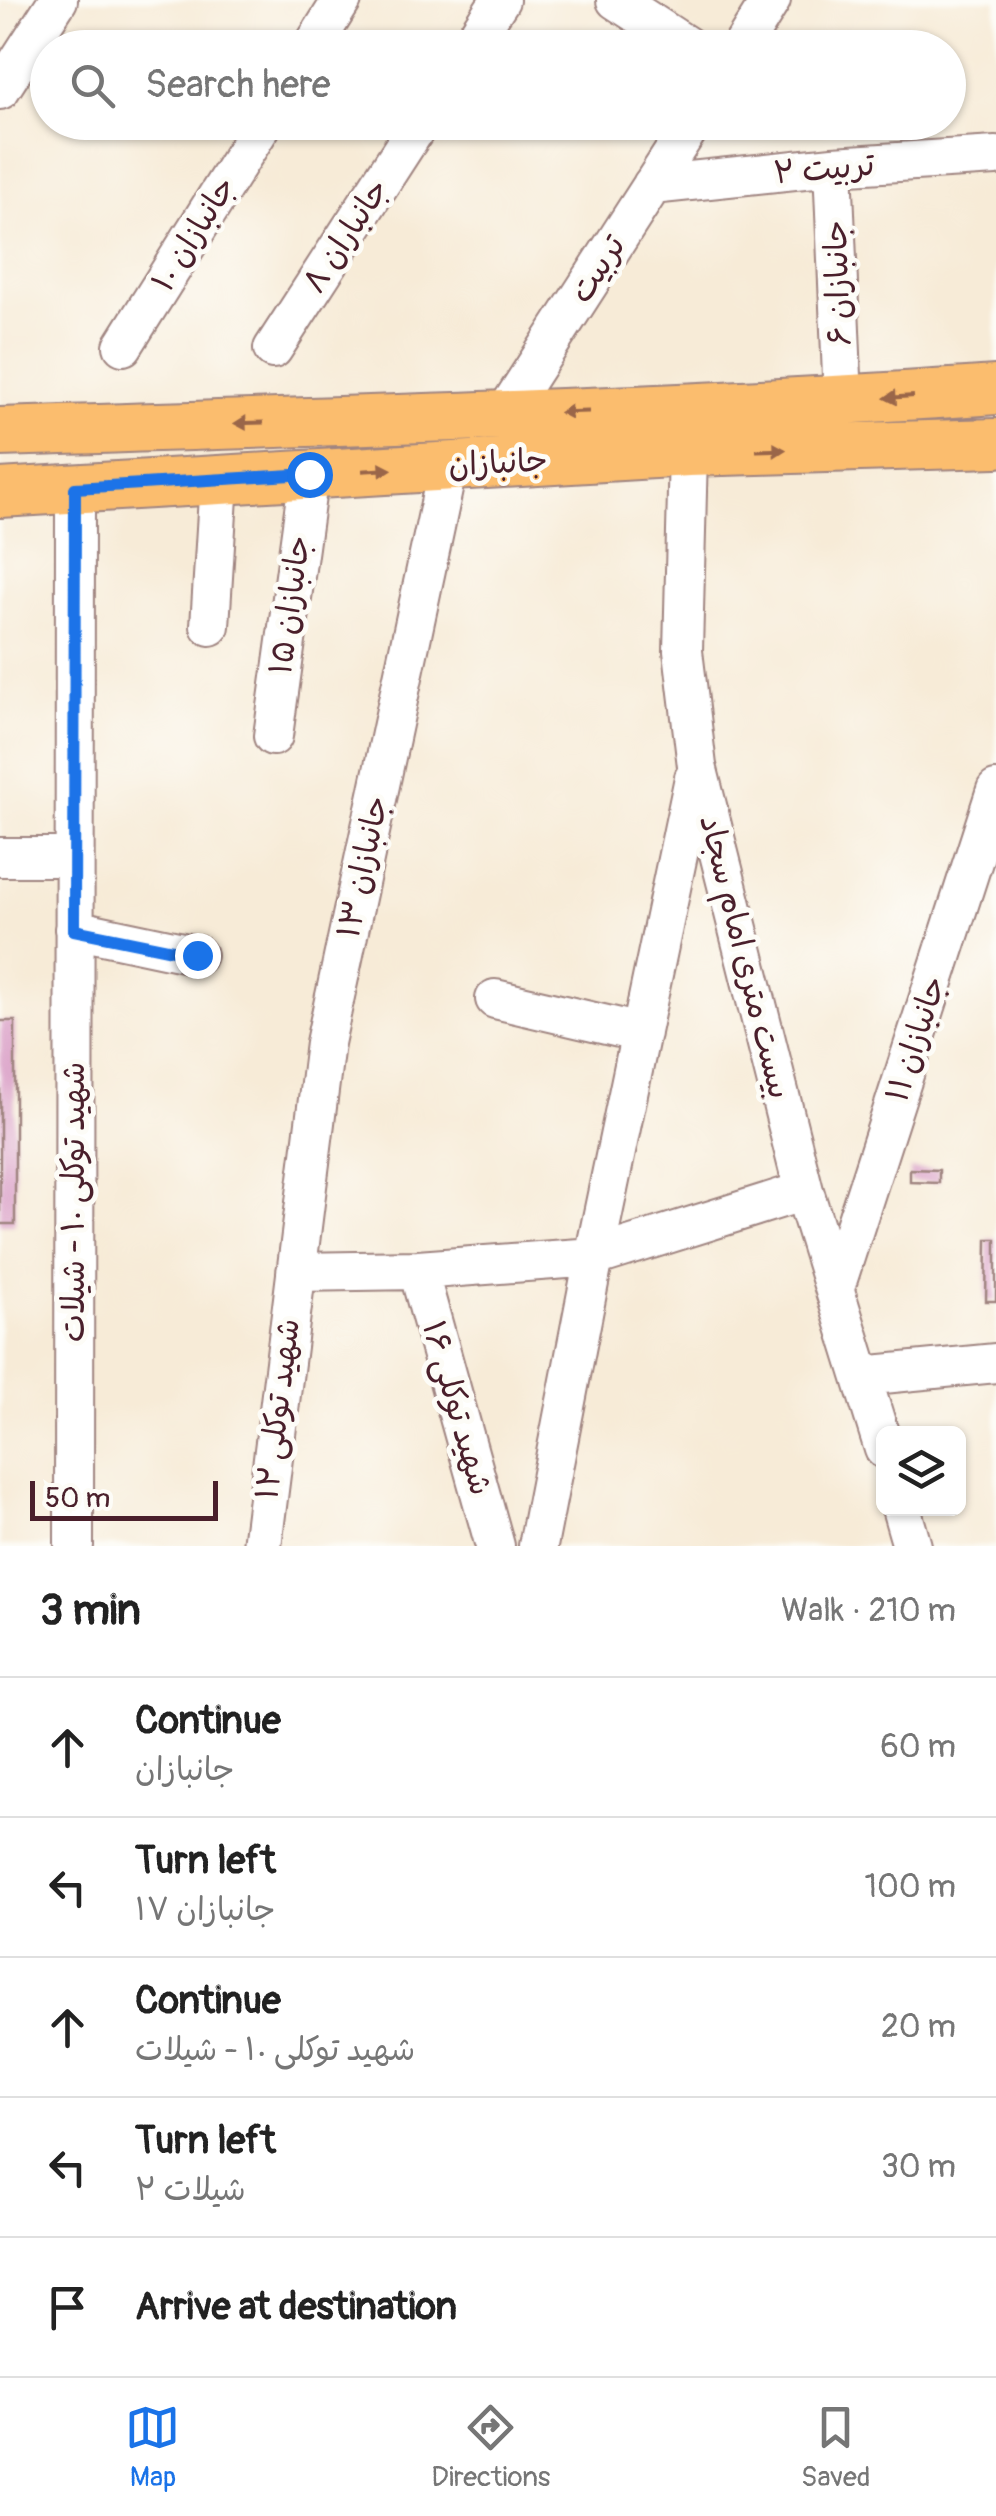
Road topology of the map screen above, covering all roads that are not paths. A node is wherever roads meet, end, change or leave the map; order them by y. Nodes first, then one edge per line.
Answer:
1 (58, 0) edge
2 (342, 0) edge
3 (500, 0) edge
4 (616, 0) edge
5 (771, 0) edge
6 (35, 30) edge
7 (323, 30) edge
8 (481, 30) edge
9 (662, 30) edge
10 (752, 30) edge
11 (30, 36) edge
12 (6, 67) edge
13 (253, 140) edge
14 (408, 140) edge
15 (681, 140) edge
16 (996, 156) edge
17 (834, 166) junction
18 (652, 185) junction
19 (123, 346) dead end
20 (273, 349) dead end
21 (996, 390) edge
22 (843, 400) junction
23 (504, 415) junction
24 (0, 432) edge
25 (996, 444) edge
26 (688, 452) junction
27 (448, 466) junction
28 (309, 474) junction
29 (219, 480) junction
30 (75, 488) junction
31 (0, 493) edge
32 (210, 626) dead end
33 (273, 736) dead end
34 (697, 766) junction
35 (996, 790) edge
36 (74, 857) junction
37 (0, 858) edge
38 (74, 930) junction
39 (197, 955) dead end
40 (495, 999) dead end
41 (641, 1032) junction
42 (804, 1191) junction
43 (594, 1257) junction
44 (418, 1270) junction
45 (296, 1272) junction
46 (836, 1288) junction
47 (996, 1363) edge
48 (862, 1376) junction
49 (877, 1426) edge
50 (903, 1516) edge
51 (74, 1546) edge
52 (262, 1546) edge
53 (495, 1546) edge
54 (538, 1546) edge
55 (912, 1546) edge

1 - 6 street
2 - 7 street
3 - 8 street
4 - 9 street
5 - 10 street
11 - 12 street
13 - 19 street, جانبازان ۱۰
14 - 20 street, جانباران ۸
15 - 18 street, تربیت
16 - 17 street, تربیت ۲
17 - 18 street, تربیت ۲
17 - 22 street, جانبازان ۶
18 - 23 street, تربیت
21 -> 22 main road, جانبازان
22 -> 23 main road, جانبازان
23 -> 24 main road, جانبازان
26 -> 25 main road, جانبازان
26 - 27 main road, جانبازان
26 - 34 street, بیست متری امام سجاد
28 -> 27 main road, جانبازان
27 - 45 street, جانبازان ۱۳
28 - 29 main road, جانبازان
28 - 33 street, جانبازان ۱۵
29 - 30 main road, جانبازان
29 - 32 street
30 - 31 main road, جانبازان
30 - 36 street, شهید توکلی ۱۰ - شیلات
34 - 41 street
34 - 42 street, بیست متری امام سجاد
35 - 46 street, جانبازان ۱۱
36 - 37 street
36 - 38 street, شهید توکلی ۱۰ - شیلات
38 - 39 street
38 - 51 street, شهید توکلی ۱۰ - شیلات
40 - 41 street
41 - 43 street
42 - 43 street
42 - 46 street, بیست متری امام سجاد
43 - 44 street
43 - 54 street
44 - 45 street
44 - 53 street, شهید توکلی ۱۶
45 - 52 street, شهید توکلی ۱۲
46 - 48 street, بیست متری امام سجاد
47 - 48 street
48 - 49 street, بیست متری امام سجاد
50 - 55 street

